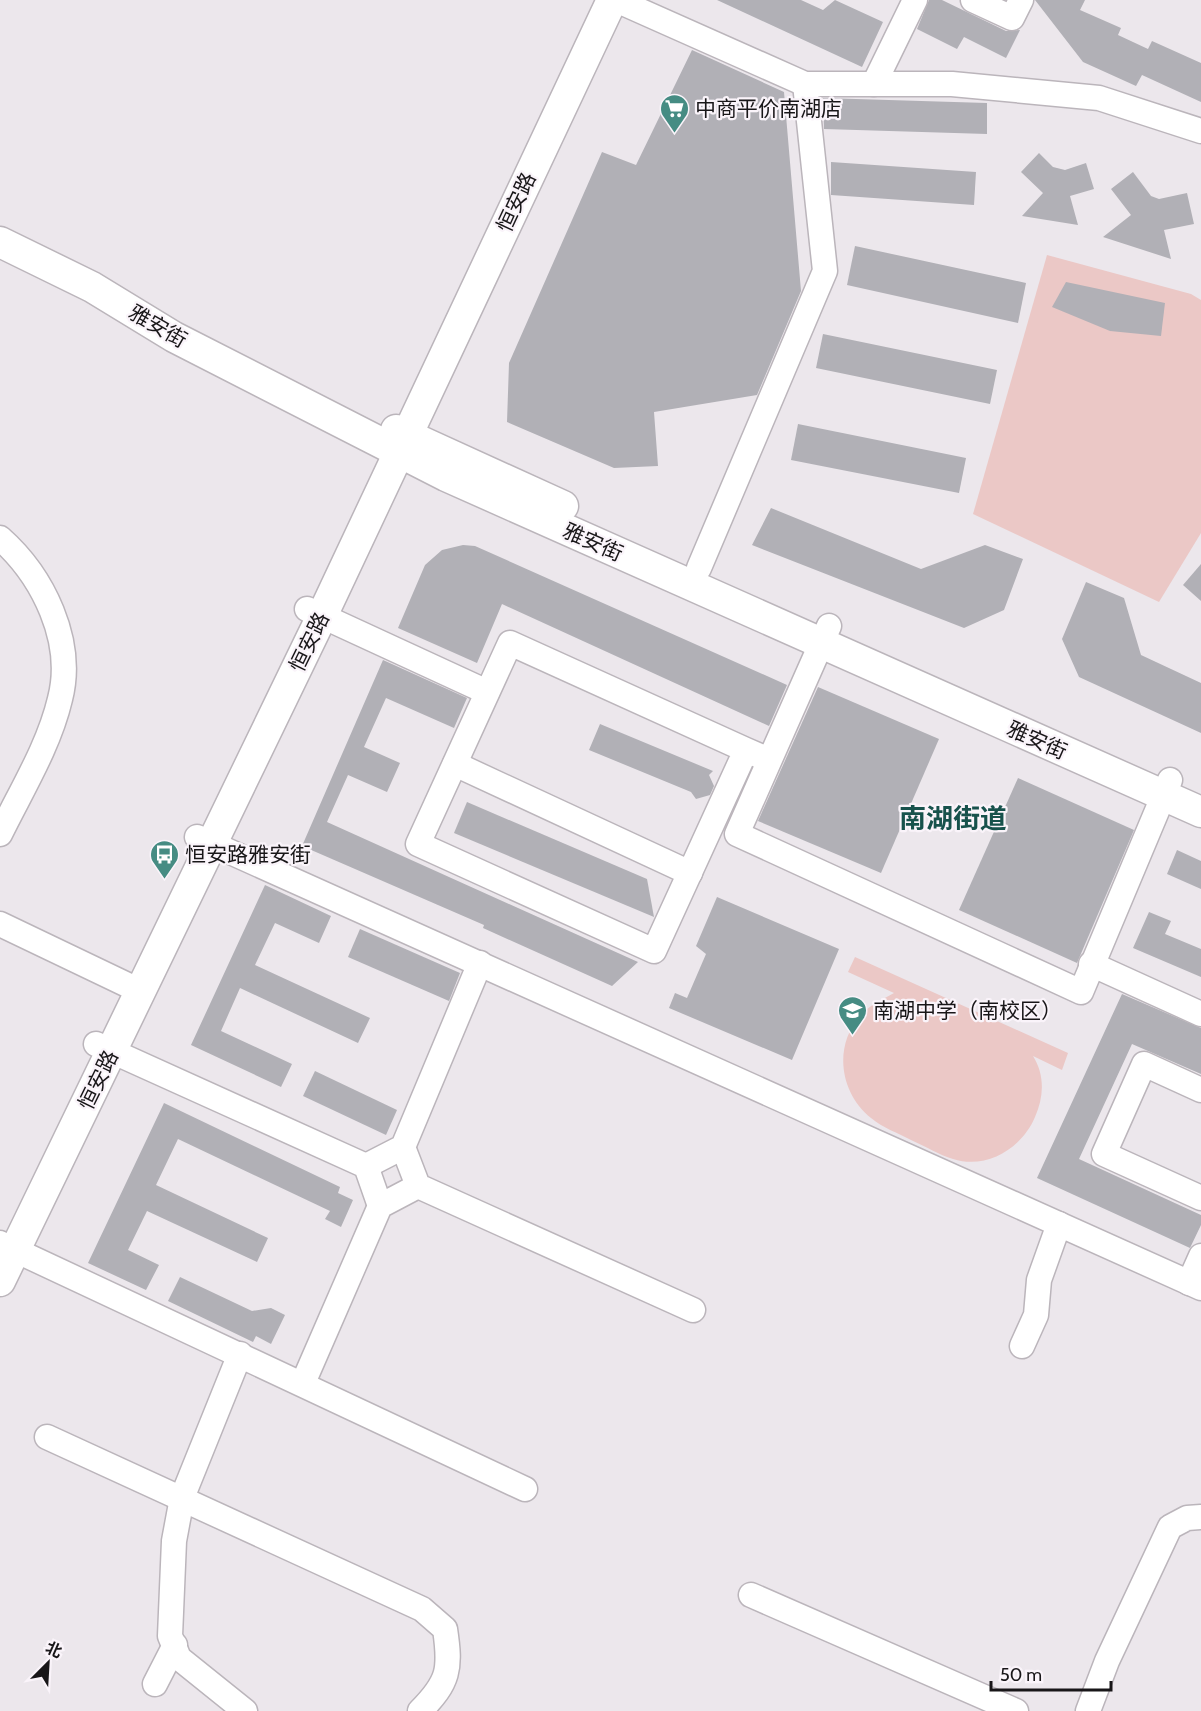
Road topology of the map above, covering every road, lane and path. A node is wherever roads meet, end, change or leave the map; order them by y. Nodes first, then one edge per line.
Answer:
1 (592, 0) edge
2 (612, 0) edge
3 (616, 0) edge
4 (915, 0) edge
5 (973, 0) edge
6 (1021, 0) edge
7 (805, 84) junction
8 (874, 84) junction
9 (1201, 131) edge
10 (0, 224) edge
11 (0, 242) edge
12 (394, 439) junction
13 (0, 538) edge
14 (699, 568) junction
15 (314, 612) junction
16 (825, 634) junction
17 (487, 692) junction
18 (746, 750) junction
19 (769, 760) junction
20 (455, 764) junction
21 (1167, 788) junction
22 (1201, 794) edge
23 (1201, 812) edge
24 (0, 834) edge
25 (204, 841) junction
26 (690, 873) junction
27 (0, 924) edge
28 (480, 963) junction
29 (1091, 964) junction
30 (133, 988) junction
31 (1201, 1014) edge
32 (104, 1048) junction
33 (1201, 1090) edge
34 (403, 1147) junction
35 (366, 1166) junction
36 (418, 1186) junction
37 (1201, 1198) edge
38 (380, 1206) junction
39 (1059, 1224) junction
40 (5, 1246) edge
41 (1201, 1256) edge
42 (0, 1281) edge
43 (1195, 1286) edge
44 (693, 1310) dead end
45 (1022, 1346) dead end
46 (240, 1354) junction
47 (303, 1383) junction
48 (47, 1437) dead end
49 (525, 1489) dead end
50 (182, 1498) junction
51 (1201, 1517) edge
52 (751, 1595) dead end
53 (175, 1645) junction
54 (155, 1684) dead end
55 (245, 1711) edge
56 (420, 1711) edge
57 (1017, 1711) edge
58 (1088, 1711) edge

1 - 12 main road, 恒安路
2 - 12 main road, 恒安路
3 - 7 street
4 - 8 street
5 - 6 street
7 - 8 street
7 - 14 street
8 - 9 street
10 - 12 main road, 雅安街
11 - 12 main road, 雅安街
12 - 14 main road, 雅安街
12 - 15 main road, 恒安路
12 - 16 main road, 雅安街
13 - 24 street
14 - 16 main road, 雅安街
15 - 17 street
15 - 25 main road, 恒安路
16 - 19 street
16 - 21 main road, 雅安街
17 - 18 street
17 - 20 street
18 - 19 street
18 - 26 street
19 - 29 street
20 - 26 street
20 - 26 street
21 - 22 main road, 雅安街
21 - 23 main road, 雅安街
21 - 29 street
25 - 28 street
25 - 30 main road, 恒安路
27 - 30 street
28 - 34 street
28 - 39 street
29 - 31 street
30 - 32 main road, 恒安路
32 - 35 street
32 - 40 main road, 恒安路
33 - 37 street
34 - 35 street
34 - 36 street
35 - 38 street
36 - 38 street
36 - 44 street
38 - 47 street
39 - 43 street
39 - 45 street
40 - 42 main road, 恒安路
40 - 46 street
41 - 43 street
46 - 47 street
46 - 50 street
47 - 49 street
48 - 50 street
50 - 53 street
50 - 56 street
51 - 58 street
52 - 57 street
53 - 54 street
53 - 55 street

